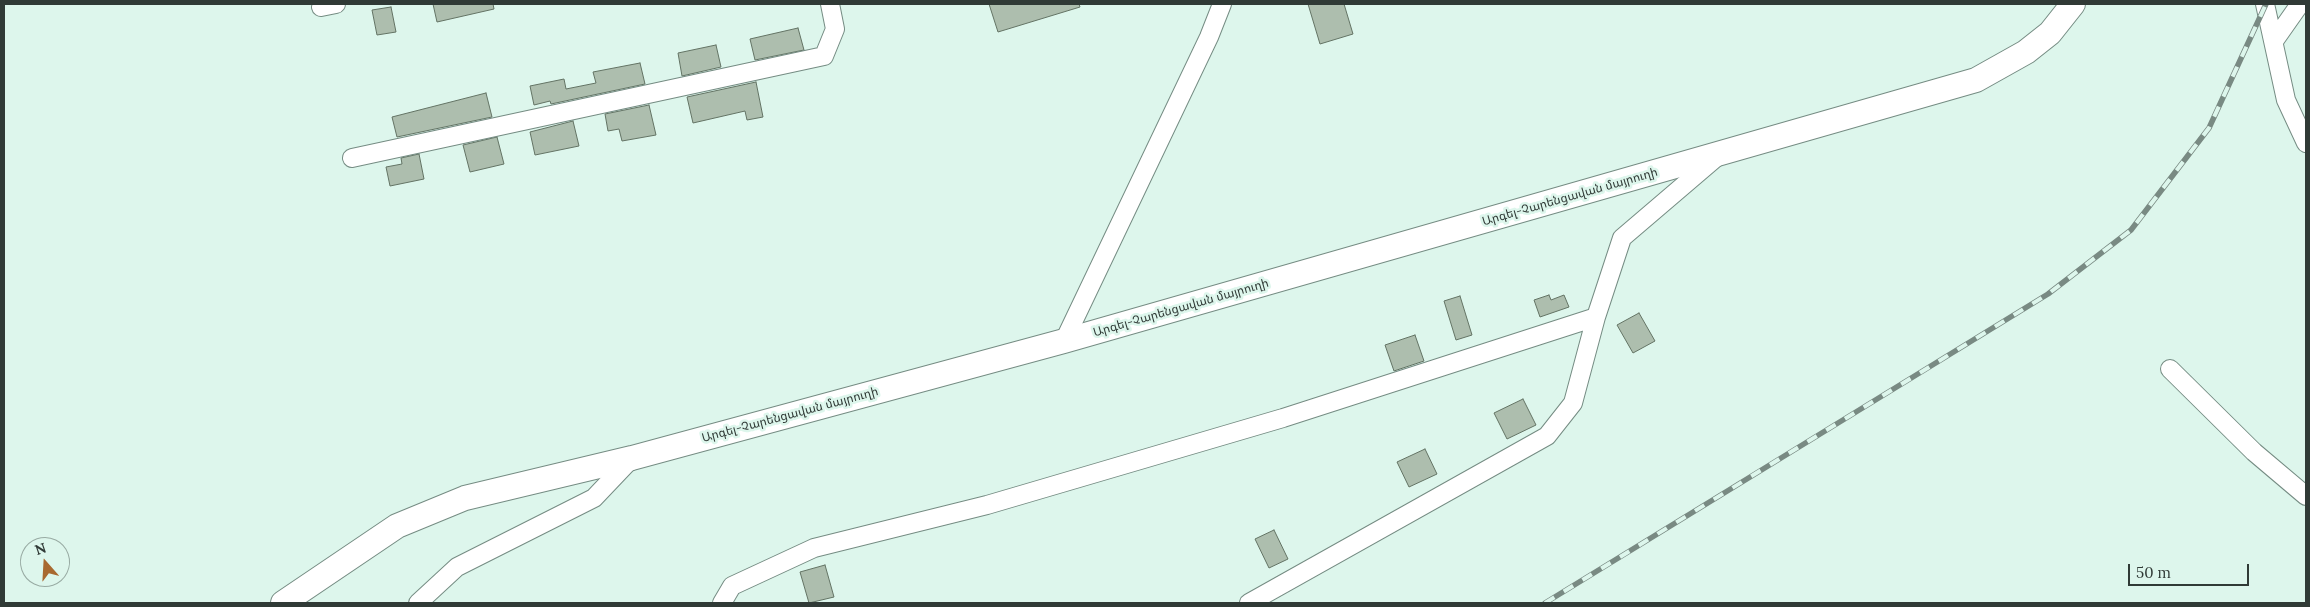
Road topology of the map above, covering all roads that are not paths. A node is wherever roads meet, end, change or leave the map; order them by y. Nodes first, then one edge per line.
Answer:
1 (830, 4) edge
2 (1222, 4) edge
3 (2073, 4) edge
4 (2265, 4) edge
5 (2300, 4) edge
6 (2274, 41) junction
7 (2306, 143) edge
8 (1720, 154) junction
9 (352, 158) dead end
10 (1596, 317) junction
11 (1064, 341) junction
12 (2170, 369) dead end
13 (632, 458) junction
14 (2306, 496) edge
15 (283, 603) edge
16 (418, 603) edge
17 (722, 603) edge
18 (1249, 603) edge

1 - 9 street
2 - 11 street
3 - 8 main road, Արգել-Չարենցավան մայրուղի
4 - 6 street
5 - 6 street
6 - 7 street
8 - 10 street
8 - 11 main road, Արգել-Չարենցավան մայրուղի
10 - 17 street
10 - 18 street
11 - 13 main road, Արգել-Չարենցավան մայրուղի
12 - 14 street
13 - 15 main road, Արգել-Չարենցավան մայրուղի
13 - 16 street

